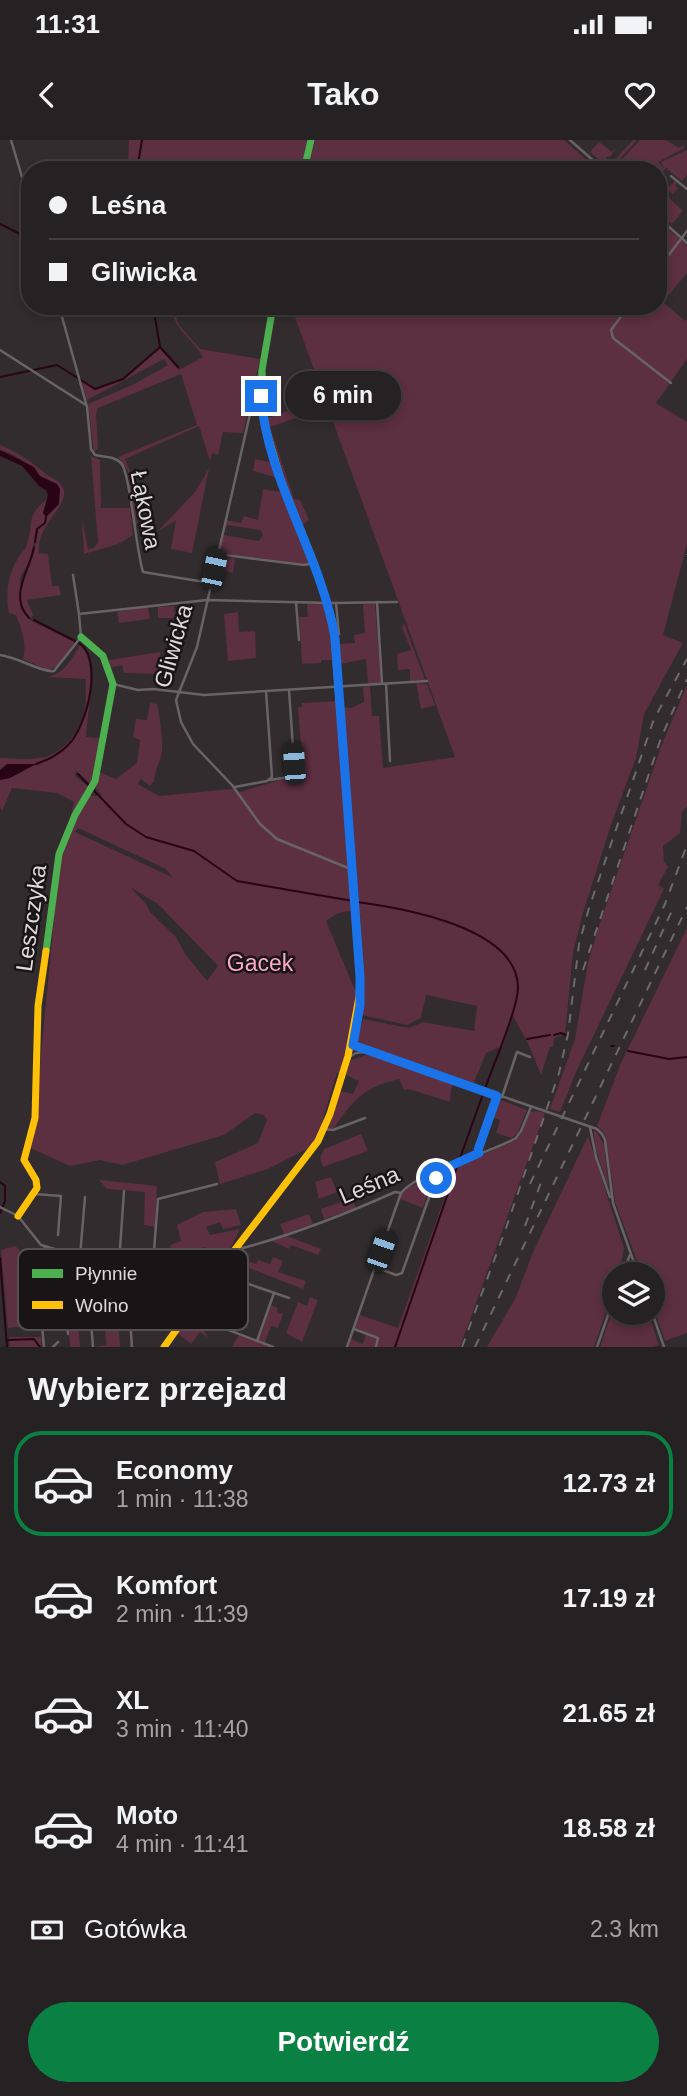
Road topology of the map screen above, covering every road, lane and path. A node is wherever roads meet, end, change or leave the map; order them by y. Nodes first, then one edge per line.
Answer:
1 (11, 140) edge
2 (310, 140) edge
3 (570, 140) edge
4 (306, 161) edge
5 (594, 161) edge
6 (21, 174) edge
7 (671, 176) dead end
8 (687, 189) edge
9 (667, 224) edge
10 (687, 231) edge
11 (681, 236) junction
12 (687, 243) edge
13 (667, 256) edge
14 (61, 315) edge
15 (271, 315) edge
16 (622, 315) edge
17 (0, 350) edge
18 (671, 383) dead end
19 (257, 392) junction
20 (87, 407) junction
21 (217, 554) junction
22 (314, 563) junction
23 (73, 575) dead end
24 (211, 583) junction
25 (206, 600) junction
26 (397, 601) dead end
27 (296, 602) junction
28 (377, 602) junction
29 (332, 603) junction
30 (79, 614) junction
31 (339, 634) dead end
32 (81, 637) junction
33 (299, 640) dead end
34 (0, 656) edge
35 (427, 681) dead end
36 (113, 684) junction
37 (384, 684) junction
38 (339, 687) junction
39 (289, 690) junction
40 (267, 691) junction
41 (178, 692) junction
42 (390, 761) dead end
43 (273, 772) junction
44 (281, 779) junction
45 (270, 780) junction
46 (242, 786) junction
47 (234, 787) junction
48 (238, 793) junction
49 (353, 870) junction
50 (355, 1047) junction
51 (369, 1052) junction
52 (530, 1057) dead end
53 (497, 1096) junction
54 (502, 1097) junction
55 (531, 1107) junction
56 (365, 1118) dead end
57 (590, 1127) junction
58 (324, 1129) junction
59 (479, 1153) junction
60 (435, 1173) junction
61 (217, 1184) dead end
62 (124, 1191) dead end
63 (401, 1193) junction
64 (34, 1194) junction
65 (85, 1197) dead end
66 (612, 1203) junction
67 (1, 1207) edge
68 (18, 1216) junction
69 (58, 1236) dead end
70 (239, 1246) junction
71 (46, 1247) junction
72 (44, 1249) edge
73 (52, 1249) edge
74 (80, 1249) edge
75 (120, 1249) edge
76 (154, 1249) edge
77 (236, 1249) edge
78 (630, 1255) junction
79 (627, 1262) edge
80 (633, 1262) edge
81 (375, 1267) junction
82 (248, 1284) edge
83 (274, 1293) junction
84 (289, 1298) dead end
85 (605, 1325) edge
86 (656, 1325) edge
87 (353, 1329) junction
88 (68, 1330) edge
89 (176, 1330) edge
90 (227, 1330) edge
91 (68, 1334) dead end
92 (257, 1341) junction
93 (58, 1342) dead end
94 (53, 1347) edge
95 (164, 1347) edge
96 (273, 1347) edge
97 (347, 1347) edge
98 (376, 1347) edge
99 (597, 1347) edge
100 (664, 1347) edge

1 - 6 street
2 - 4 main road
3 - 5 street
7 - 8 street
9 - 11 street
10 - 11 street
11 - 12 street
11 - 13 street
14 - 20 street
15 - 19 main road, Gliwicka
16 - 18 street
17 - 20 street
19 - 21 street, Gliwicka
19 - 22 main road, Gliwicka
20 - 24 street, Łąkowa
21 - 22 street
21 - 24 street, Gliwicka
22 - 29 main road, Gliwicka
23 - 30 street
24 - 25 street, Gliwicka
25 - 27 street
25 - 30 street
25 - 41 street, Gliwicka
26 - 28 street
27 - 29 street
27 - 33 street
28 - 29 street
28 - 37 street
29 - 31 street
29 - 38 main road, Gliwicka
30 - 32 street
32 - 34 street
32 - 36 main road
35 - 37 street
36 - 41 street
36 - 64 main road, Leszczyka
37 - 38 street
37 - 42 street
38 - 39 street
38 - 49 main road, Gliwicka
39 - 40 street
39 - 44 street
40 - 41 street
40 - 43 street
41 - 47 street, Gliwicka
43 - 44 street
43 - 45 street
44 - 45 street
45 - 46 street
46 - 47 street
46 - 48 street
47 - 48 street, Gliwicka
48 - 49 street, Gliwicka
49 - 50 main road, Gliwicka
50 - 51 street
50 - 51 street
50 - 58 main road, Gliwicka
51 - 53 street
52 - 54 street
53 - 54 street
53 - 59 street
54 - 55 street
55 - 57 street
55 - 59 street, Leśna
56 - 58 street
57 - 66 street
57 - 66 street
58 - 70 main road, Gliwicka
59 - 60 street, Leśna
60 - 63 street, Leśna
60 - 81 street
61 - 76 street
62 - 75 street
63 - 70 street, Leśna
63 - 81 street
64 - 68 main road
64 - 69 street
65 - 74 street
66 - 78 street
67 - 68 street
68 - 71 street
70 - 77 main road, Gliwicka
71 - 72 street
71 - 73 street
78 - 79 street
78 - 80 street
81 - 87 street
82 - 83 street
83 - 84 street
83 - 92 street
85 - 99 street
86 - 100 street
87 - 97 street
87 - 98 street
88 - 91 street
89 - 95 main road, Gliwicka
90 - 92 street
92 - 96 street
93 - 94 street

